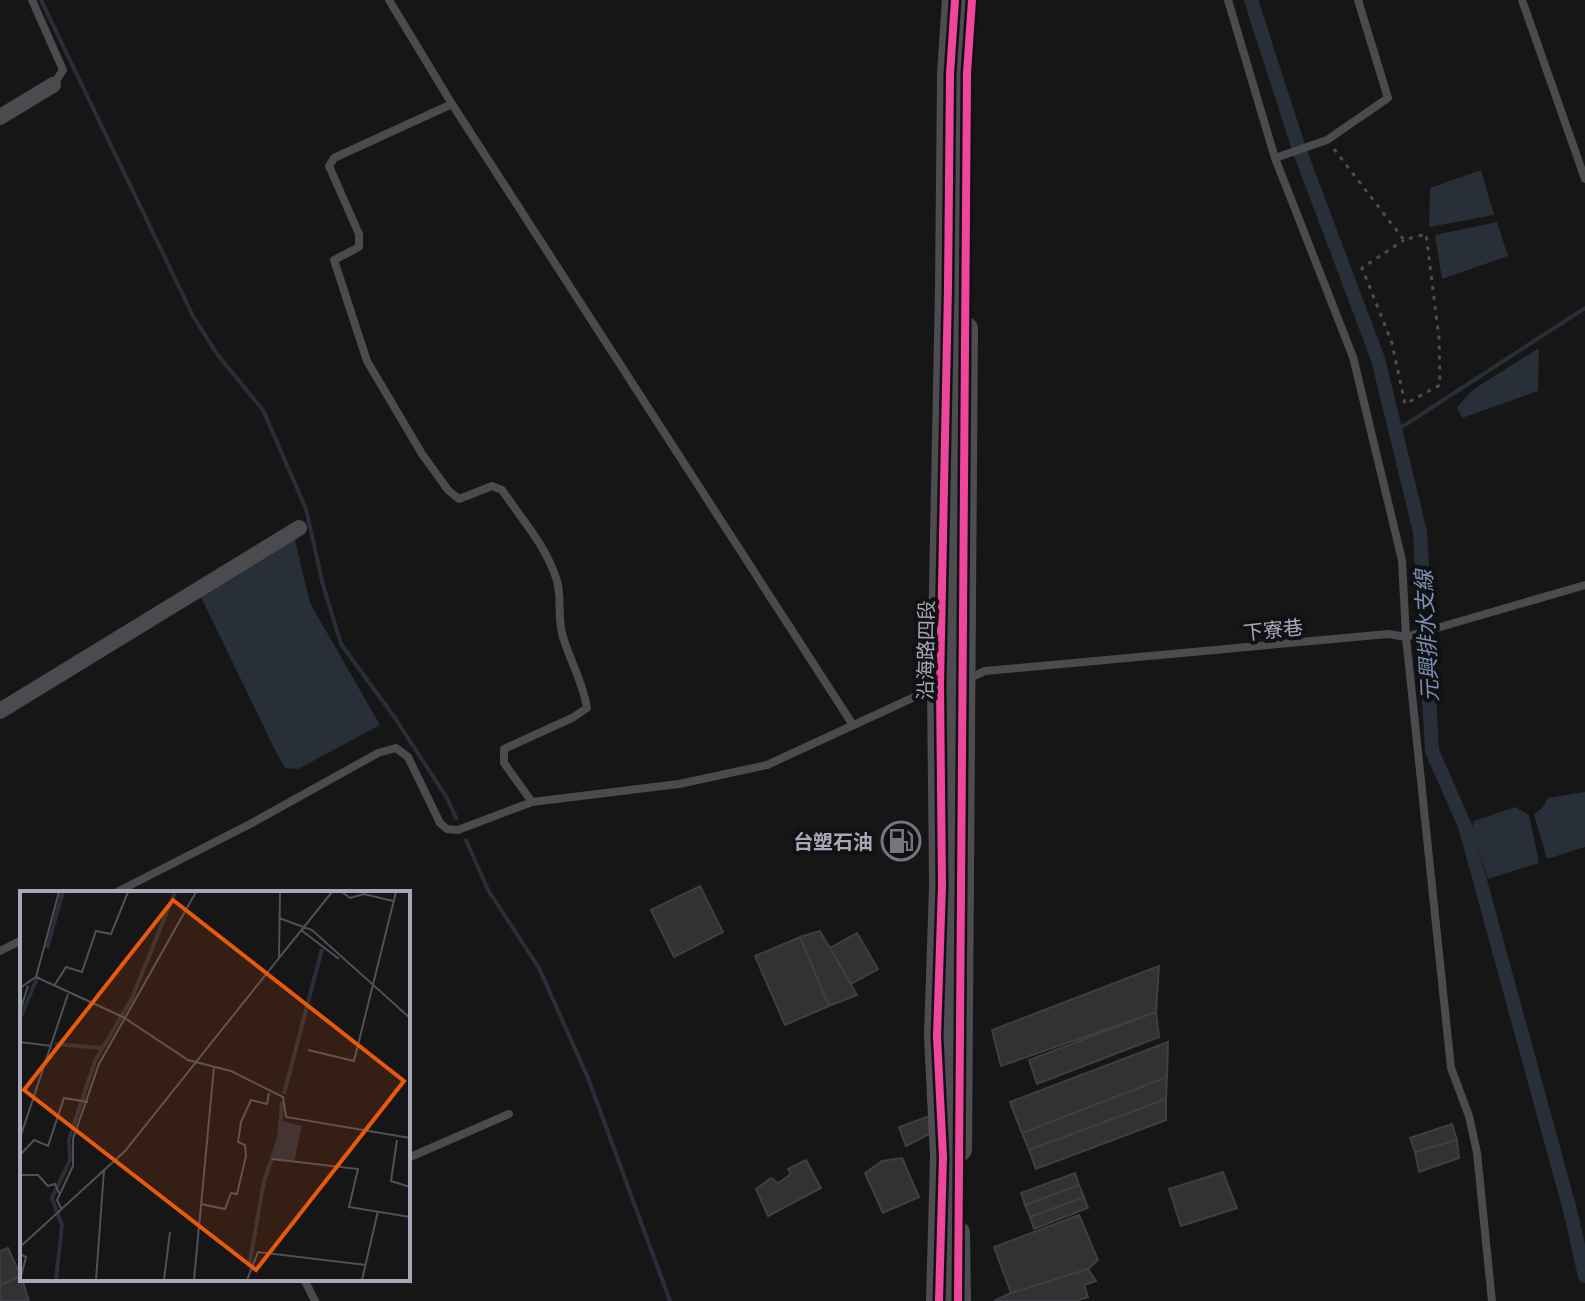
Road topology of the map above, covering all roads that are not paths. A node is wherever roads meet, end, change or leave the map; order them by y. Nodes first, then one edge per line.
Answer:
1 (32, 0) edge
2 (389, 0) edge
3 (955, 0) edge
4 (972, 0) edge
5 (1228, 0) edge
6 (1358, 0) edge
7 (1522, 0) edge
8 (53, 85) joint
9 (452, 104) junction
10 (0, 117) edge
11 (1275, 158) junction
12 (1585, 179) edge
13 (957, 246) junction
14 (299, 528) dead end
15 (1585, 585) edge
16 (1406, 637) junction
17 (950, 684) junction
18 (0, 711) edge
19 (853, 725) junction
20 (532, 802) junction
21 (119, 891) edge
22 (20, 941) edge
23 (0, 951) edge
24 (509, 1114) dead end
25 (410, 1157) edge
26 (305, 1281) edge
27 (315, 1301) edge
28 (939, 1301) edge
29 (958, 1301) edge
30 (1492, 1301) edge

1 - 8 lane
2 - 9 lane
3 - 13 main road, 沿海路四段
4 - 13 main road, 沿海路四段
5 - 11 lane
6 - 11 lane
7 - 12 lane
8 - 10 street
9 - 19 lane
9 - 20 lane
11 - 16 lane
13 - 17 main road, 沿海路四段
14 - 18 street
15 - 16 lane, 下寮巷
16 - 17 lane, 下寮巷
16 - 30 lane
17 - 19 lane, 下寮巷
17 - 28 main road, 沿海路四段
17 - 29 main road, 沿海路四段
19 - 20 lane, 下寮巷
20 - 21 lane, 下寮巷
22 - 23 lane
24 - 25 lane
26 - 27 lane

